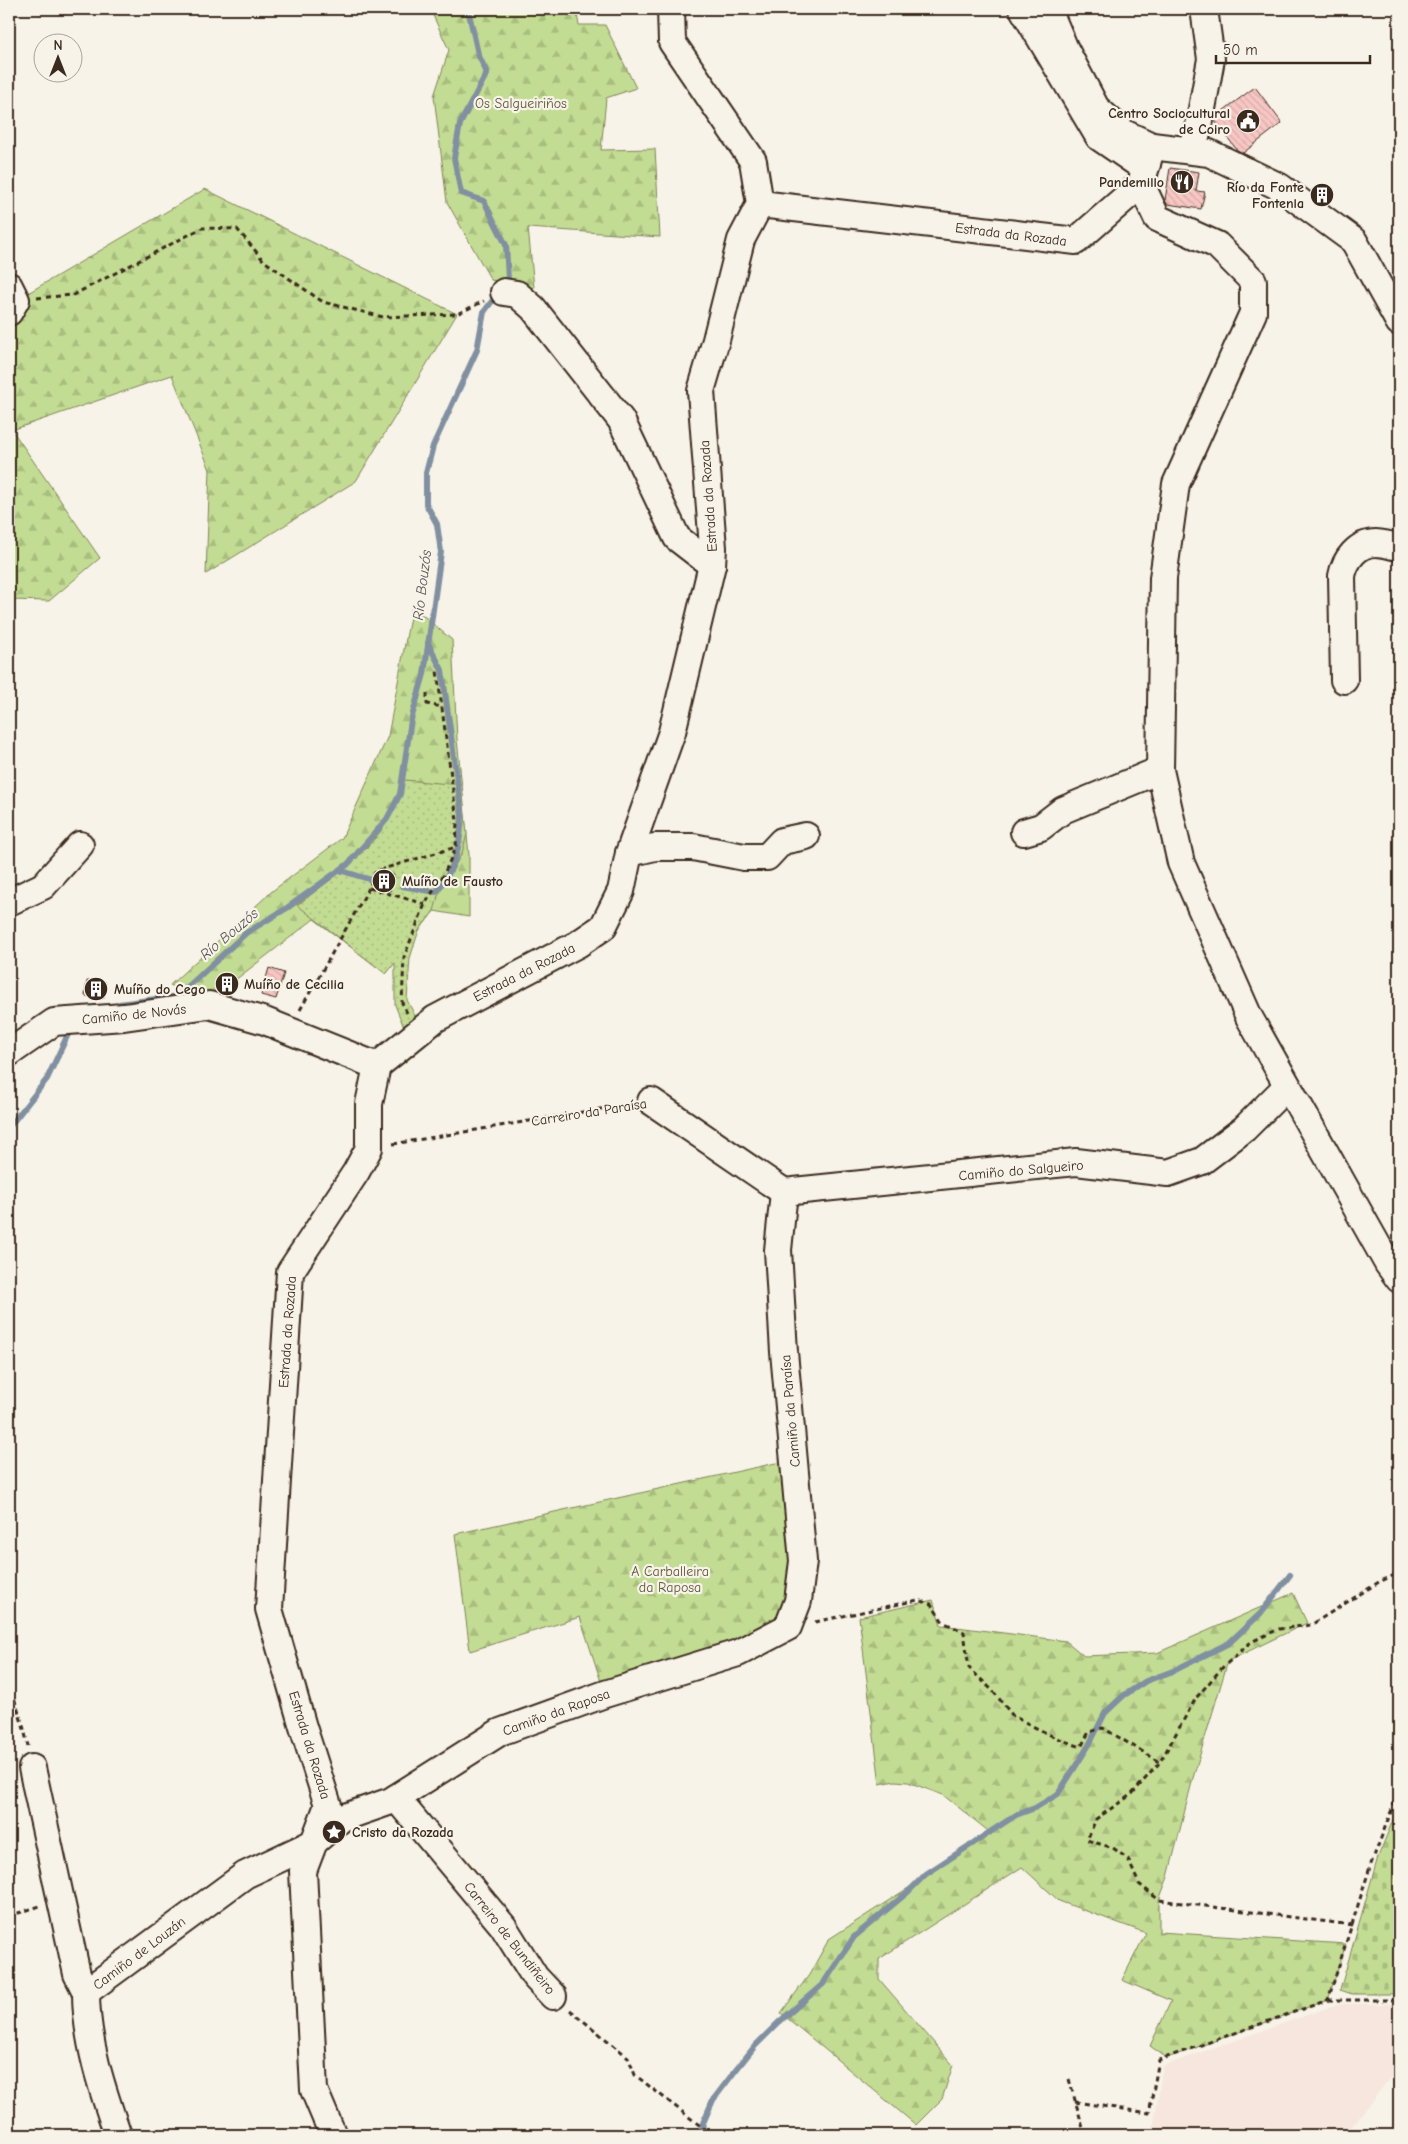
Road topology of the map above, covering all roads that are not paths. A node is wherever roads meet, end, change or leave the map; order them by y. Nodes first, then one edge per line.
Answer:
1 (671, 9) edge
2 (1023, 9) edge
3 (1048, 9) edge
4 (1204, 9) edge
5 (1190, 150) junction
6 (1147, 165) junction
7 (760, 204) junction
8 (496, 296) road end
9 (1399, 322) edge
10 (1399, 547) edge
11 (712, 565) junction
12 (1344, 680) dead end
13 (1160, 770) junction
14 (1024, 832) dead end
15 (806, 836) dead end
16 (80, 845) dead end
17 (630, 853) junction
18 (9, 902) edge
19 (9, 1053) edge
20 (377, 1066) junction
21 (1287, 1086) junction
22 (651, 1101) road end
23 (784, 1192) junction
24 (1399, 1279) edge
25 (788, 1627) joint
26 (32, 1768) road end
27 (396, 1798) junction
28 (314, 1843) junction
29 (86, 1992) junction
30 (553, 1996) road end
31 (118, 2135) edge
32 (333, 2135) edge

1 - 7 street
2 - 6 street
3 - 6 street
4 - 5 street
5 - 6 street
5 - 9 street
6 - 7 street, Estrada da Rozada
6 - 13 street
7 - 11 street, Estrada da Rozada
8 - 11 street
10 - 12 street
11 - 17 street, Estrada da Rozada
13 - 14 street
13 - 21 street
15 - 17 street
16 - 18 street
17 - 20 street, Estrada da Rozada
19 - 20 street, Camiño de Novás
20 - 28 street, Estrada da Rozada
21 - 23 street, Camiño do Salgueiro
21 - 24 street
22 - 23 street, Carreiro da Paraísa
23 - 25 street, Camiño da Paraísa
25 - 27 street, Camiño da Raposa
26 - 29 street, Camiño de Louzán
27 - 28 street, Camiño da Raposa
27 - 30 street, Carreiro de Bundiñeiro
28 - 29 street, Camiño de Louzán
28 - 32 street, Estrada da Rozada
29 - 31 street

